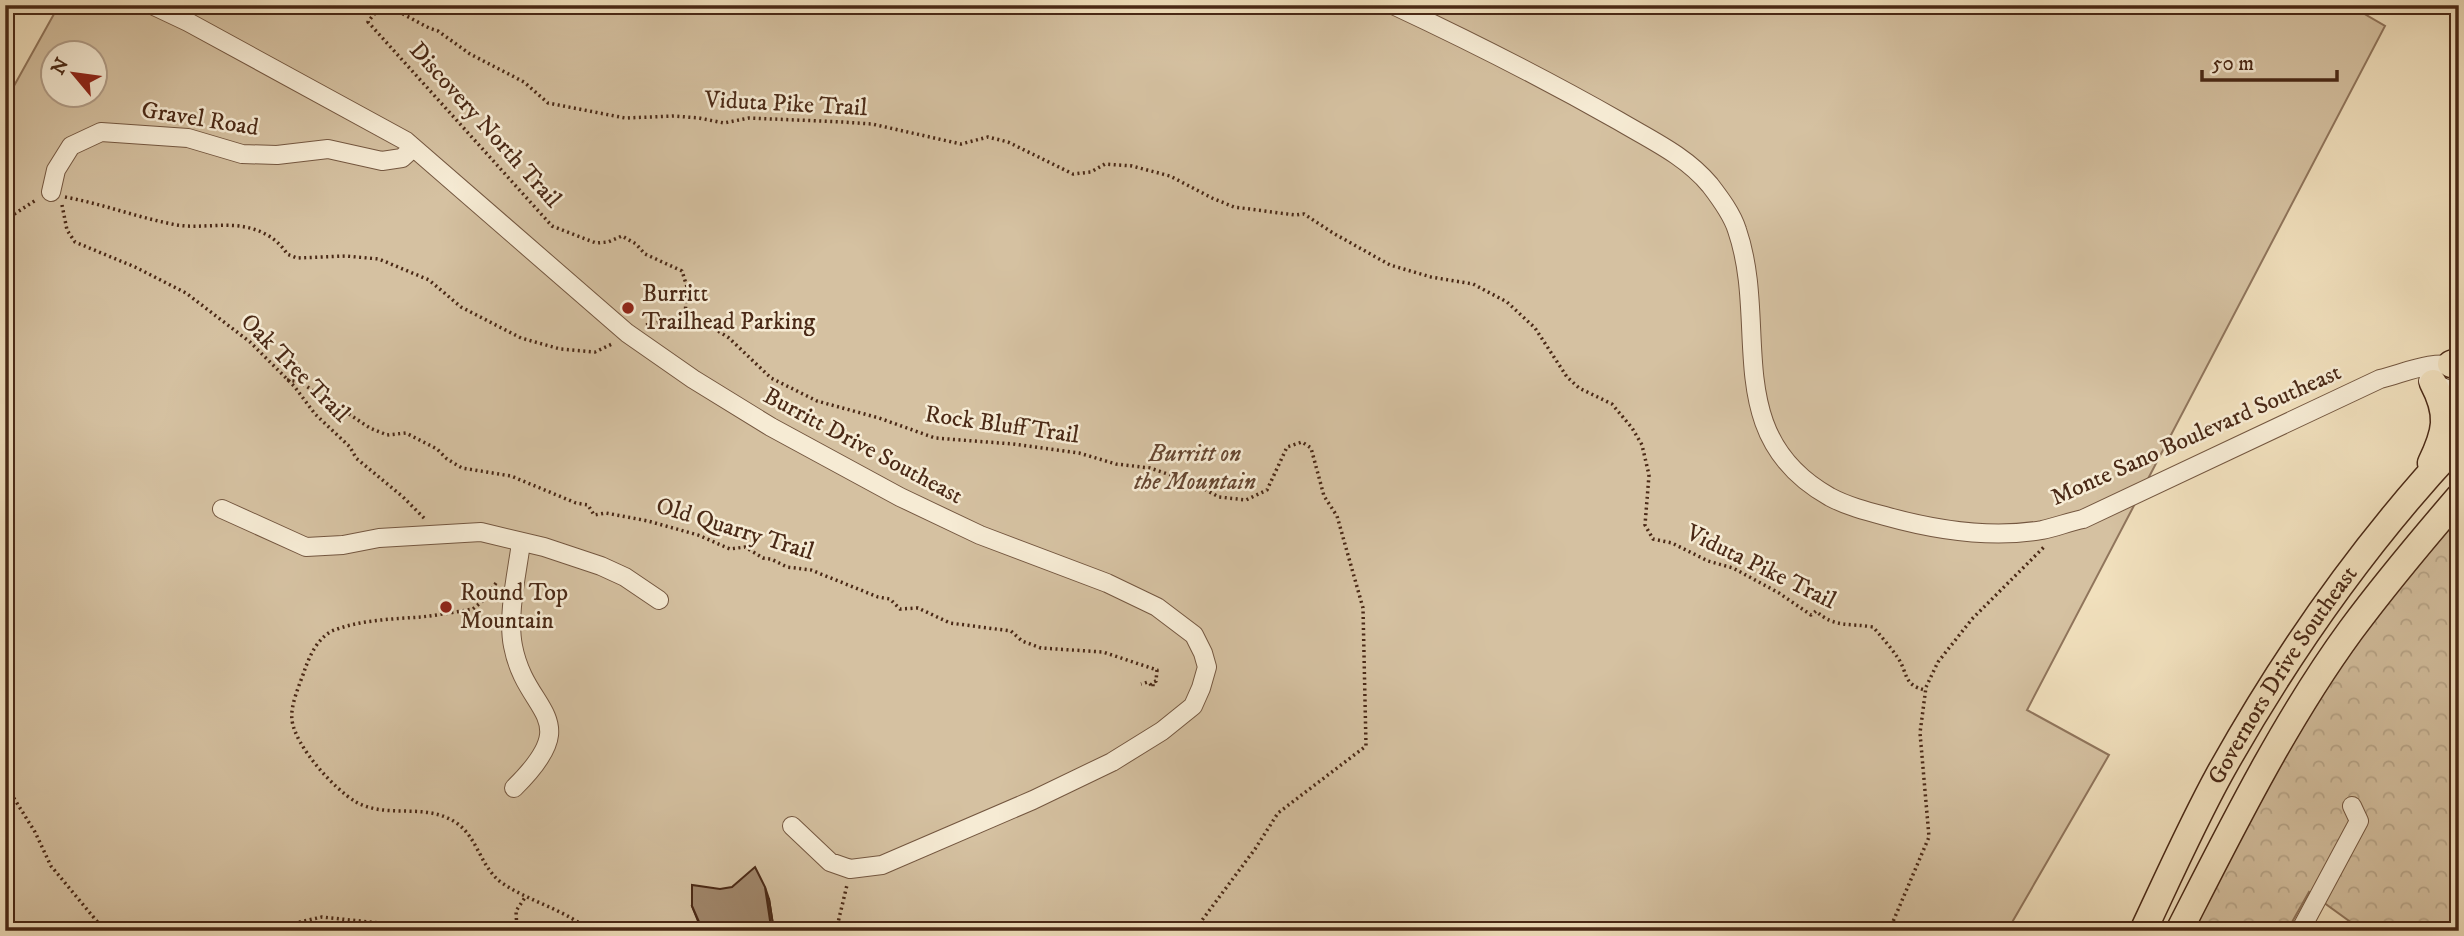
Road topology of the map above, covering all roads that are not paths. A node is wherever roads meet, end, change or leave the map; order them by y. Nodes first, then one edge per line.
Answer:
1 (152, 5) edge
2 (1393, 5) edge
3 (413, 148) junction
4 (56, 194) road end
5 (2450, 369) edge
6 (2401, 374) junction
7 (2459, 394) edge
8 (2459, 442) edge
9 (2421, 482) junction
10 (2459, 497) edge
11 (222, 509) dead end
12 (521, 543) junction
13 (659, 600) dead end
14 (514, 788) dead end
15 (2352, 806) dead end
16 (792, 826) dead end
17 (2143, 931) edge
18 (2179, 931) edge
19 (2300, 931) edge

1 - 3 street, Burritt Drive Southeast
2 - 6 street, Monte Sano Boulevard Southeast
3 - 4 street, Gravel Road
3 - 16 street, Burritt Drive Southeast
5 - 6 street
5 - 6 street, Monte Sano Boulevard Southeast
5 - 7 street
5 - 9 highway
8 - 9 highway, Governors Drive Southeast
9 - 17 highway, Governors Drive Southeast
10 - 18 highway, Governors Drive Southeast
11 - 12 street
12 - 13 street
12 - 14 street
15 - 19 street

